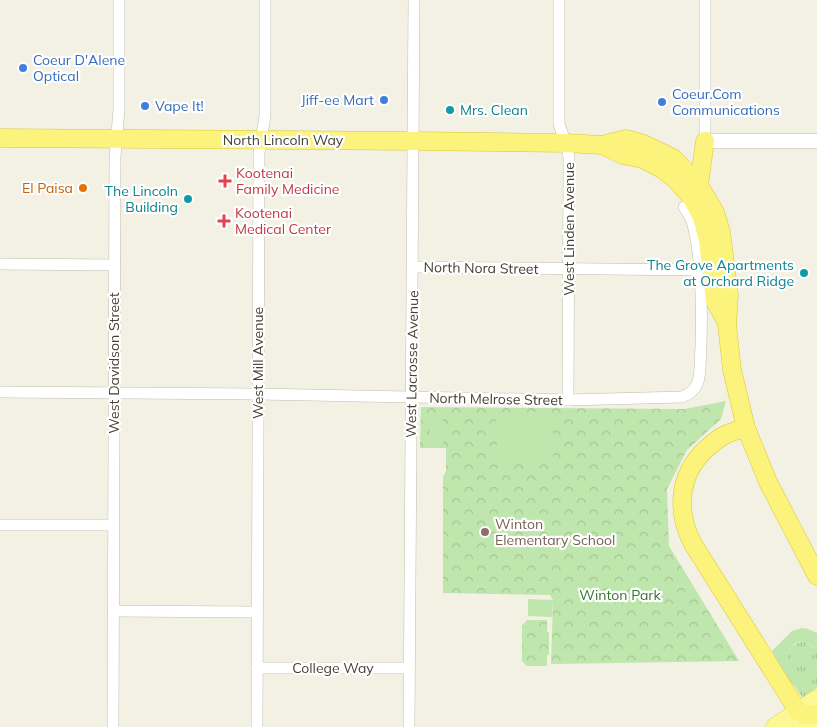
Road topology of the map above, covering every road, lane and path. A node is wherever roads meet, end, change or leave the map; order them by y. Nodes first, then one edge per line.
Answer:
1 (119, 0) edge
2 (265, 0) edge
3 (414, 0) edge
4 (559, 0) edge
5 (705, 0) edge
6 (0, 138) edge
7 (117, 138) junction
8 (261, 139) junction
9 (414, 141) junction
10 (705, 141) junction
11 (817, 141) edge
12 (566, 143) junction
13 (602, 145) junction
14 (672, 158) junction
15 (699, 185) junction
16 (684, 207) dead end
17 (0, 264) edge
18 (115, 265) junction
19 (413, 267) junction
20 (570, 269) junction
21 (699, 270) junction
22 (727, 324) junction
23 (0, 392) edge
24 (114, 393) junction
25 (258, 394) junction
26 (412, 398) junction
27 (568, 400) junction
28 (746, 428) junction
29 (113, 525) junction
30 (0, 526) edge
31 (817, 576) edge
32 (113, 611) junction
33 (257, 612) junction
34 (257, 668) junction
35 (409, 668) junction
36 (817, 699) edge
37 (817, 714) edge
38 (817, 718) edge
39 (800, 719) edge
40 (113, 727) edge
41 (257, 727) edge
42 (409, 727) edge
43 (775, 727) edge

1 - 7 street, West Davidson Street
2 - 8 street, West Mill Avenue
3 - 9 street, West Lacrosse Avenue
4 - 12 street, West Linden Avenue
5 - 10 street
6 - 7 highway, North Lincoln Way
7 - 8 highway, North Lincoln Way
7 - 18 street, West Davidson Street
8 - 9 highway, North Lincoln Way
8 - 25 street, West Mill Avenue
9 - 12 highway, North Lincoln Way
9 - 19 street, West Lacrosse Avenue
10 - 11 street
10 - 14 highway
10 - 15 highway
12 - 13 highway, North Lincoln Way
12 - 20 street, West Linden Avenue
13 - 14 highway
13 - 22 highway
14 - 15 highway
15 - 22 highway
16 - 21 street
17 - 18 street
18 - 24 street, West Davidson Street
19 - 20 street, North Nora Street
19 - 26 street, West Lacrosse Avenue
20 - 21 street, North Nora Street
20 - 27 street, West Linden Avenue
21 - 27 street, North Melrose Street
22 - 28 highway
23 - 24 street, North Melrose Street
24 - 25 street, North Melrose Street
24 - 29 street, West Davidson Street
25 - 26 street, North Melrose Street
25 - 33 street, West Mill Avenue
26 - 27 street, North Melrose Street
26 - 35 street, West Lacrosse Avenue
28 - 31 highway
28 - 39 highway
29 - 30 street
29 - 32 street, West Davidson Street
32 - 33 street
32 - 40 street, West Davidson Street
33 - 34 street, West Mill Avenue
34 - 35 street, College Way
34 - 41 street, West Mill Avenue
35 - 42 street, West Lacrosse Avenue
36 - 39 main road
37 - 39 highway
38 - 39 main road
39 - 43 main road

